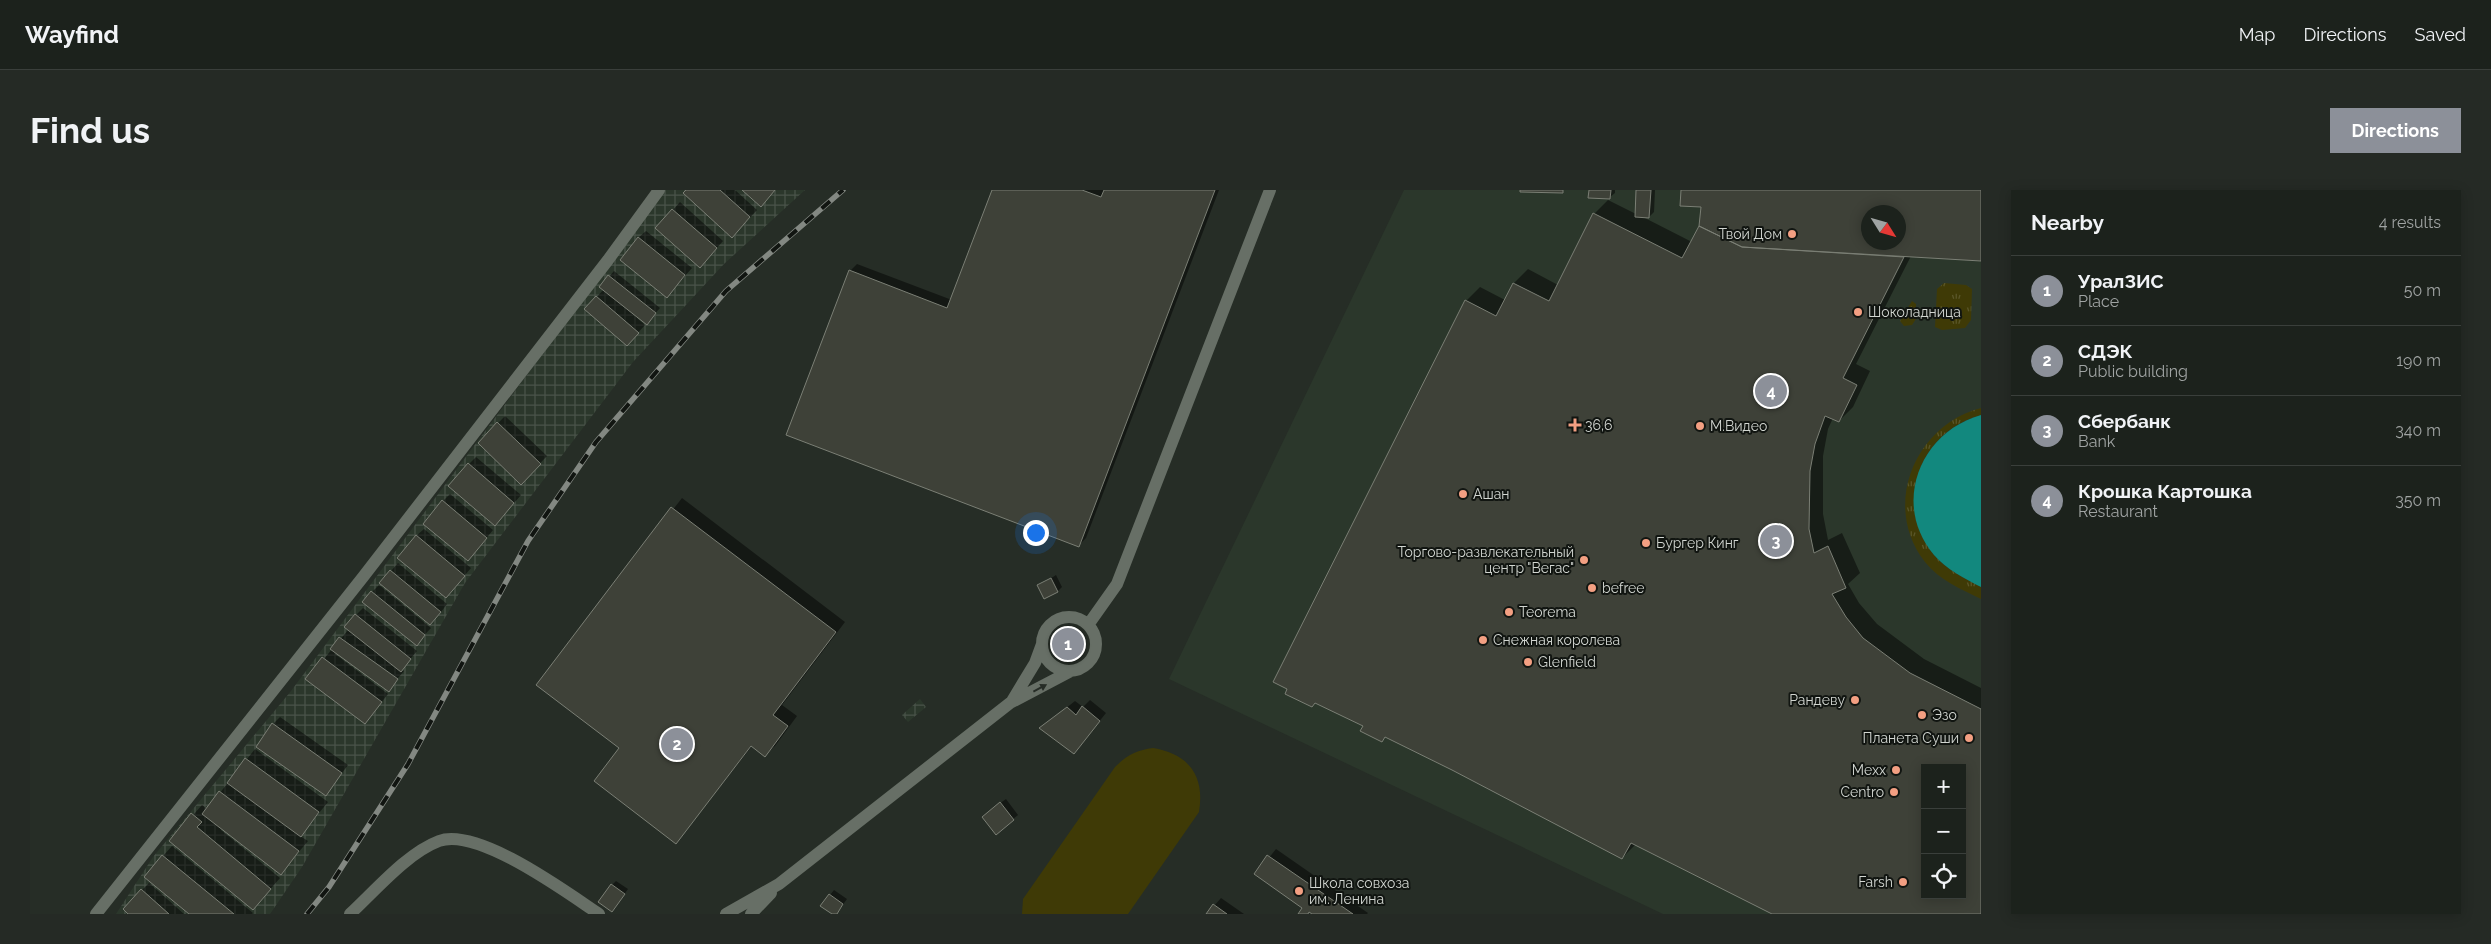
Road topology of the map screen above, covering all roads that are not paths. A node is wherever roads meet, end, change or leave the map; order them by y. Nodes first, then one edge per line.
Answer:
1 (659, 190) edge
2 (1270, 190) edge
3 (1088, 625) junction
4 (1042, 644) junction
5 (1070, 671) junction
6 (1010, 703) junction
7 (779, 884) junction
8 (96, 914) edge
9 (350, 914) edge
10 (599, 914) edge
11 (726, 914) edge
12 (751, 914) edge

1 - 8 street
2 - 3 street
3 - 4 street
3 - 5 street
4 - 5 street
4 - 6 street
6 -> 5 street
6 - 7 street
7 - 11 street
7 - 12 street
9 - 10 street

